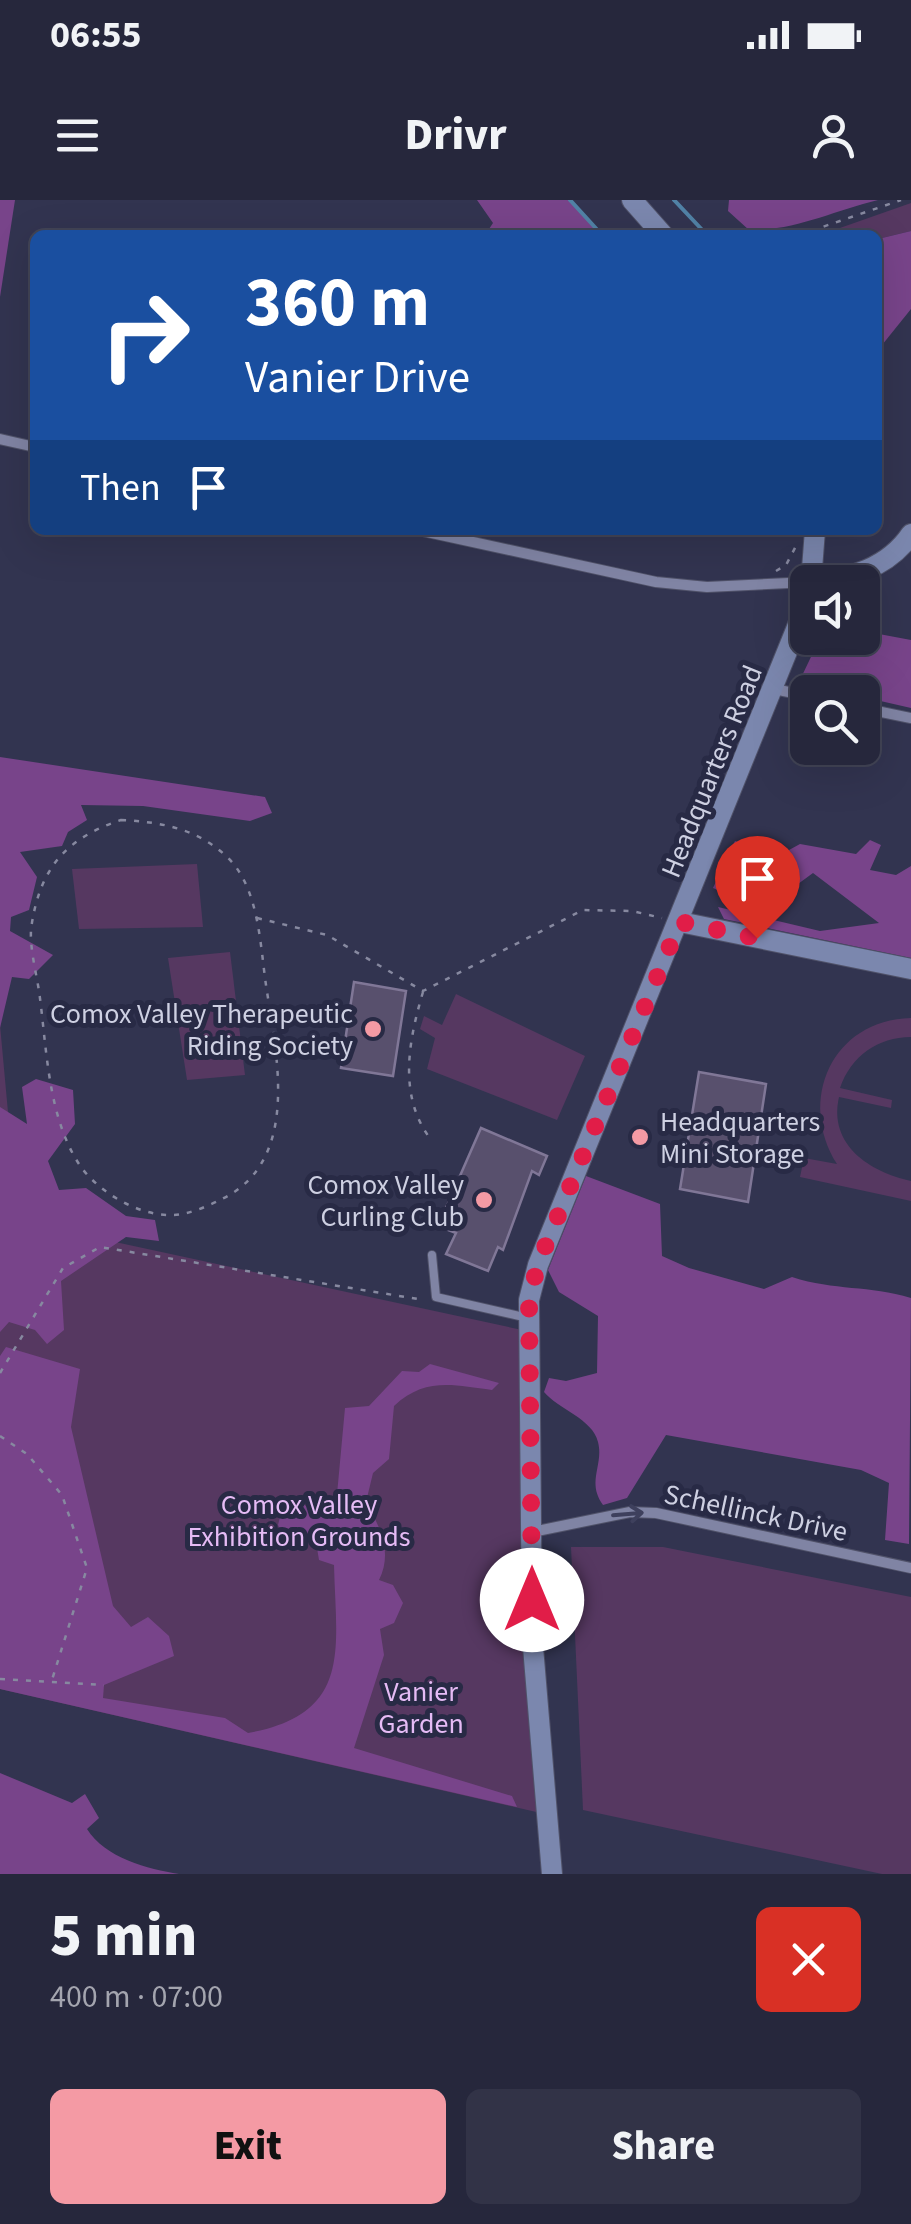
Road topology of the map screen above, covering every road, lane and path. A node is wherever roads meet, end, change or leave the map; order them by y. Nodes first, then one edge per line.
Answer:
1 (632, 200) edge
2 (901, 200) edge
3 (659, 230) edge
4 (814, 230) edge
5 (0, 439) edge
6 (30, 446) edge
7 (911, 534) edge
8 (441, 535) edge
9 (814, 535) edge
10 (797, 544) dead end
11 (812, 565) edge
12 (874, 565) edge
13 (790, 583) edge
14 (761, 584) junction
15 (790, 649) edge
16 (774, 688) junction
17 (790, 692) edge
18 (880, 712) edge
19 (911, 718) edge
20 (256, 918) junction
21 (680, 922) junction
22 (911, 968) edge
23 (424, 991) junction
24 (429, 1137) dead end
25 (432, 1255) dead end
26 (429, 1300) dead end
27 (528, 1318) junction
28 (0, 1373) edge
29 (0, 1436) edge
30 (532, 1532) junction
31 (911, 1568) edge
32 (0, 1679) edge
33 (51, 1683) junction
34 (104, 1685) dead end
35 (552, 1874) edge

1 - 3 main road
2 - 4 path
5 - 6 street
7 - 12 main road
8 - 14 street
9 - 11 main road
10 - 14 path
13 - 14 street
15 - 16 main road, Headquarters Road
16 - 17 street
16 - 21 main road, Headquarters Road
18 - 19 street
20 - 20 path
20 - 23 path
21 - 22 main road
21 - 23 path
21 - 27 main road, Headquarters Road
23 - 24 path
25 - 27 lane
26 - 28 path
27 - 30 main road, Headquarters Road
29 - 33 path
30 -> 31 street, Schellinck Drive
30 - 35 main road, Headquarters Road
32 - 33 path
33 - 34 path

